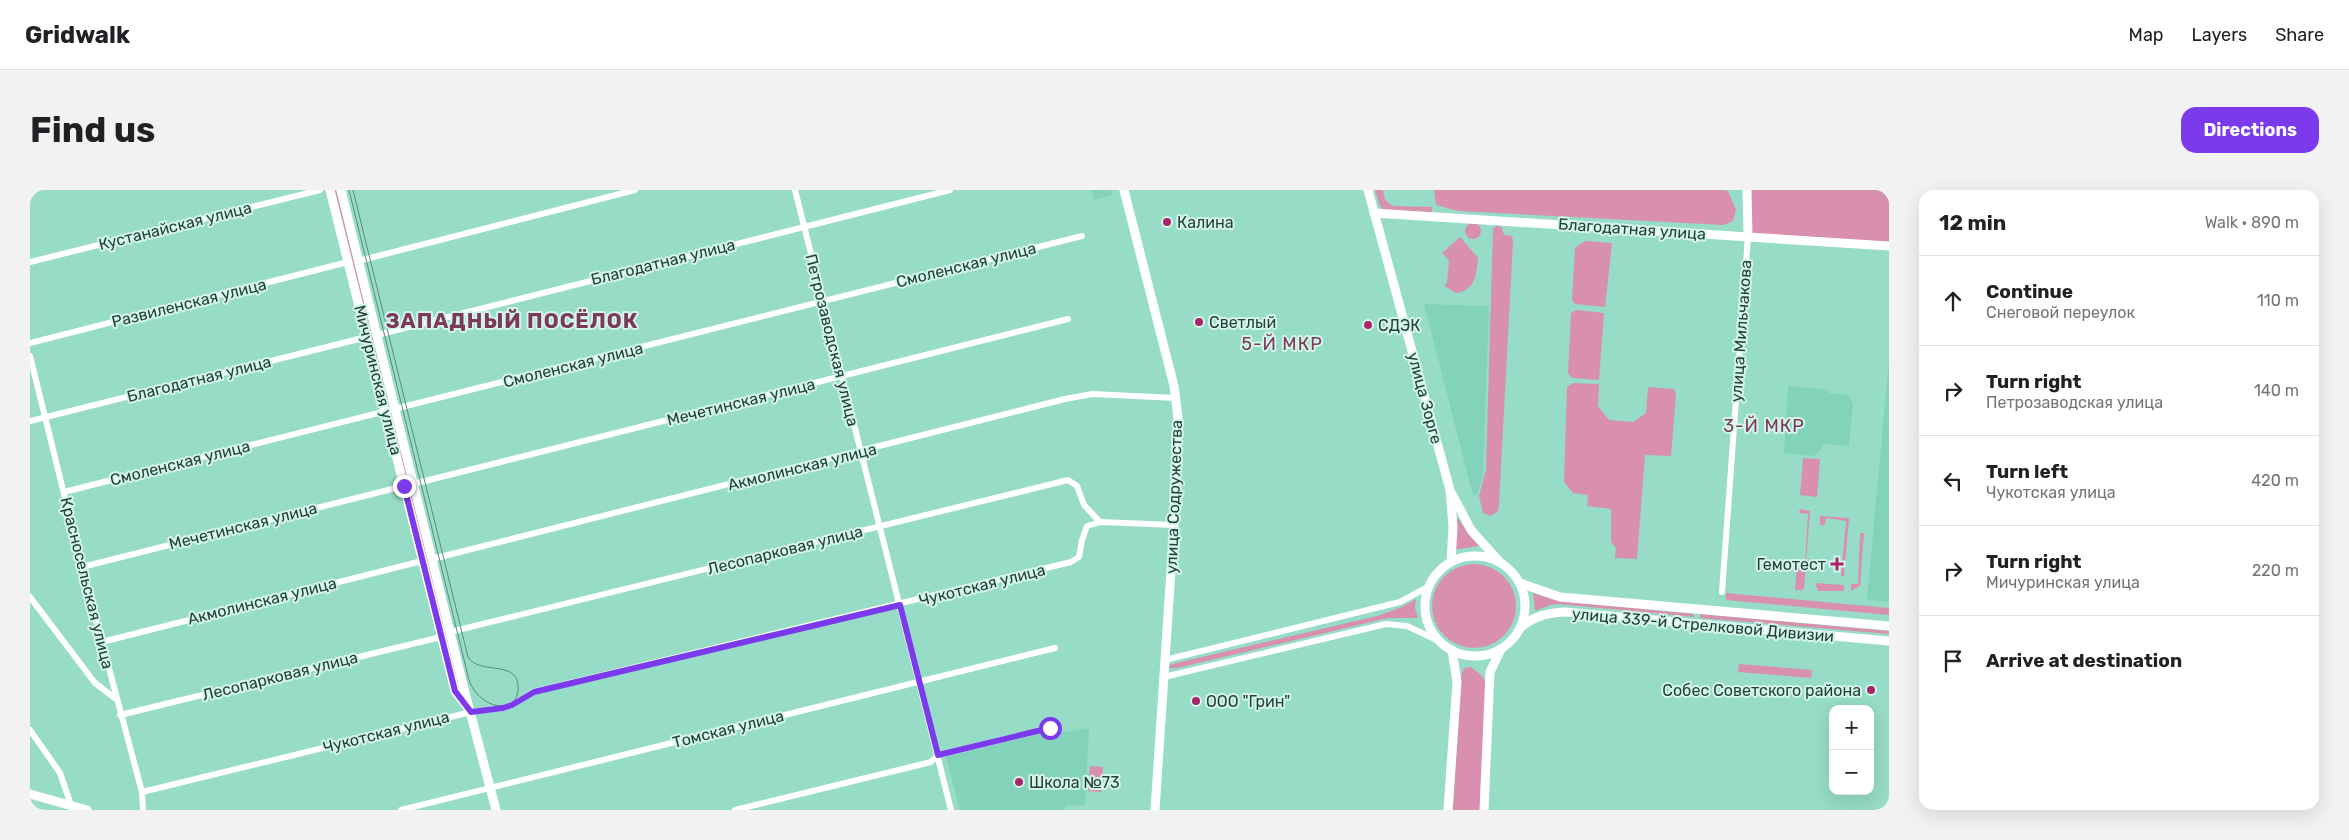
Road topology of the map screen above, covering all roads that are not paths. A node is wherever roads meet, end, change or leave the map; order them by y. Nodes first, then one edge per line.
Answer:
1 (320, 190) edge
2 (330, 190) edge
3 (341, 190) edge
4 (636, 190) edge
5 (795, 190) edge
6 (950, 190) edge
7 (1124, 190) edge
8 (1368, 190) edge
9 (1747, 190) edge
10 (1374, 213) junction
11 (804, 227) junction
12 (1082, 236) dead end
13 (1748, 236) junction
14 (1889, 246) edge
15 (358, 260) junction
16 (30, 262) edge
17 (348, 262) junction
18 (823, 302) junction
19 (1068, 319) dead end
20 (372, 336) junction
21 (30, 343) edge
22 (30, 356) edge
23 (841, 377) junction
24 (1176, 398) junction
25 (395, 409) junction
26 (385, 412) junction
27 (46, 418) junction
28 (30, 422) edge
29 (860, 452) junction
30 (408, 485) junction
31 (1450, 490) junction
32 (64, 492) junction
33 (1100, 522) junction
34 (1174, 525) junction
35 (880, 526) junction
36 (427, 560) junction
37 (1451, 562) junction
38 (1501, 563) junction
39 (82, 567) junction
40 (1520, 583) junction
41 (1428, 587) junction
42 (1722, 592) dead end
43 (30, 597) edge
44 (900, 605) junction
45 (1889, 626) edge
46 (1520, 628) junction
47 (450, 632) junction
48 (441, 637) junction
49 (1439, 641) junction
50 (1889, 641) edge
51 (102, 642) junction
52 (1055, 648) dead end
53 (1501, 649) junction
54 (1452, 650) junction
55 (1165, 660) junction
56 (1164, 677) junction
57 (920, 683) junction
58 (116, 699) junction
59 (471, 712) junction
60 (120, 714) junction
61 (1050, 728) dead end
62 (30, 730) edge
63 (938, 755) junction
64 (490, 786) junction
65 (142, 792) junction
66 (30, 794) edge
67 (71, 805) junction
68 (87, 810) edge
69 (143, 810) edge
70 (401, 810) edge
71 (496, 810) edge
72 (735, 810) edge
73 (951, 810) edge
74 (1155, 810) edge
75 (1448, 810) edge
76 (1484, 810) edge

1 - 16 street, Кустанайская улица
2 - 17 main road, Мичуринская улица
3 - 15 main road, Мичуринская улица
4 - 15 street
5 - 11 street, Петрозаводская улица
6 - 11 street, Благодатная улица
7 - 24 main road, улица Содружества
8 - 10 main road, улица Зорге
9 - 13 main road, улица Мильчакова
10 - 13 main road, Благодатная улица
10 - 31 main road, улица Зорге
11 - 18 street, Петрозаводская улица
11 - 20 street, Благодатная улица
12 - 18 street, Смоленская улица
13 - 14 main road, Благодатная улица
13 - 42 street, улица Мильчакова
15 - 20 main road, Мичуринская улица
17 - 20 main road, Мичуринская улица
17 - 21 street, Развиленская улица
18 - 23 street, Петрозаводская улица
18 - 25 street, Смоленская улица
19 - 23 street, Мечетинская улица
20 - 25 main road, Мичуринская улица
20 - 26 main road, Мичуринская улица
20 - 27 street, Благодатная улица
22 - 27 street, Красносельская улица
23 - 29 street, Петрозаводская улица
23 - 30 street, Мечетинская улица
24 - 29 street, Акмолинская улица
24 - 34 main road, улица Содружества
25 - 26 street, Смоленская улица
25 - 30 main road, Мичуринская улица
26 - 30 main road, Мичуринская улица
26 - 32 street, Смоленская улица
27 - 28 street, Благодатная улица
27 - 32 street, Красносельская улица
29 - 35 street, Петрозаводская улица
29 - 36 street, Акмолинская улица
30 - 36 main road, Мичуринская улица
30 - 39 street, Мечетинская улица
31 - 37 main road, улица Зорге
31 - 38 main road, улица Зорге
32 - 39 street, Красносельская улица
33 - 34 street
33 - 35 street, Лесопарковая улица
33 - 44 street, Чукотская улица
34 - 55 main road, улица Содружества
35 - 44 street, Петрозаводская улица
35 - 47 street, Лесопарковая улица
36 - 47 main road, Мичуринская улица
36 - 48 main road, Мичуринская улица
36 - 51 street, Акмолинская улица
37 - 38 main road
37 - 41 main road
38 - 40 main road
39 - 51 street, Красносельская улица
40 - 45 main road, улица 339-й Стрелковой Дивизии
40 - 46 main road
41 - 49 main road
41 - 55 street
43 - 58 street
44 - 57 street, Петрозаводская улица
44 - 59 street, Чукотская улица
46 - 50 main road, улица 339-й Стрелковой Дивизии
46 - 53 main road
47 - 59 main road, Мичуринская улица
48 - 59 main road, Мичуринская улица
48 - 60 street, Лесопарковая улица
49 - 54 main road
49 - 56 street
51 - 58 street, Красносельская улица
52 - 57 street, Томская улица
53 - 54 main road
53 - 76 main road
54 - 75 main road
55 - 56 main road, улица Содружества
56 - 74 main road, улица Содружества
57 - 63 street, Петрозаводская улица
57 - 64 street, Томская улица
58 - 60 street, Красносельская улица
59 - 64 main road, Мичуринская улица
59 - 65 street, Чукотская улица
60 - 65 street, Красносельская улица
61 - 63 street
62 - 67 street
63 - 72 street
63 - 73 street, Петрозаводская улица
64 - 70 street, Томская улица
64 - 71 main road, Мичуринская улица
65 - 69 street, Красносельская улица
66 - 67 main road
67 - 68 main road

